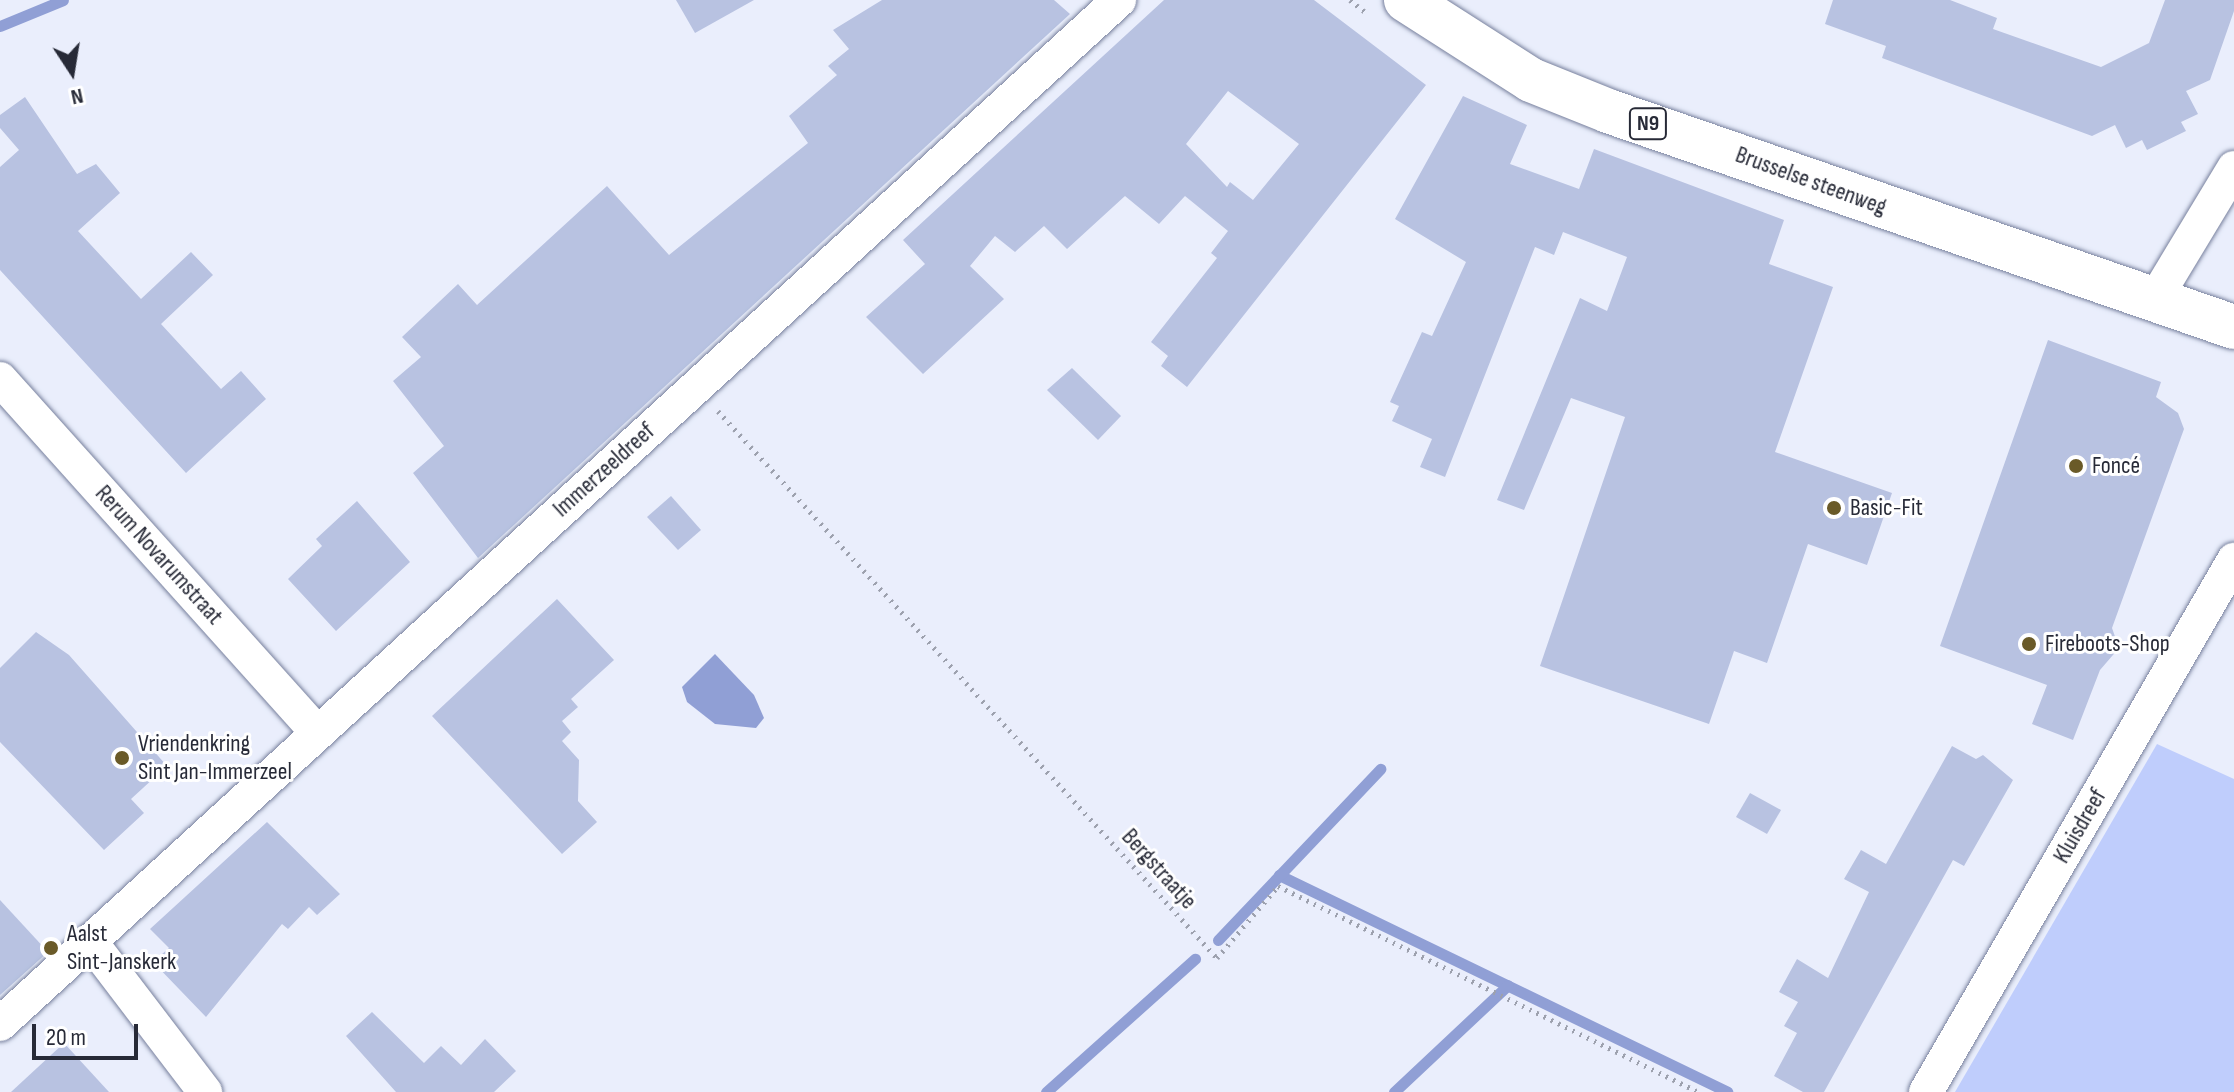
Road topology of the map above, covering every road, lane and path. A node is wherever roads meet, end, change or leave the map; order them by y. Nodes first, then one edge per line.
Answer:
1 (1119, 0) edge
2 (1406, 0) edge
3 (2234, 168) edge
4 (2155, 299) junction
5 (2234, 327) edge
6 (0, 379) edge
7 (695, 387) junction
8 (2234, 560) edge
9 (317, 732) junction
10 (90, 941) junction
11 (0, 1024) edge
12 (205, 1092) edge
13 (1699, 1092) edge
14 (1926, 1092) edge

1 - 7 street, Immerzeeldreef
2 - 4 main road, Brusselse steenweg / N9
3 - 4 street
4 - 5 main road, Brusselse steenweg / N9
6 - 9 street, Rerum Novarumstraat
7 - 9 street, Immerzeeldreef
7 - 13 path, Bergstraatje
8 - 14 street, Kluisdreef
9 - 10 street, Immerzeeldreef
10 - 11 street, Immerzeeldreef
10 - 12 street

